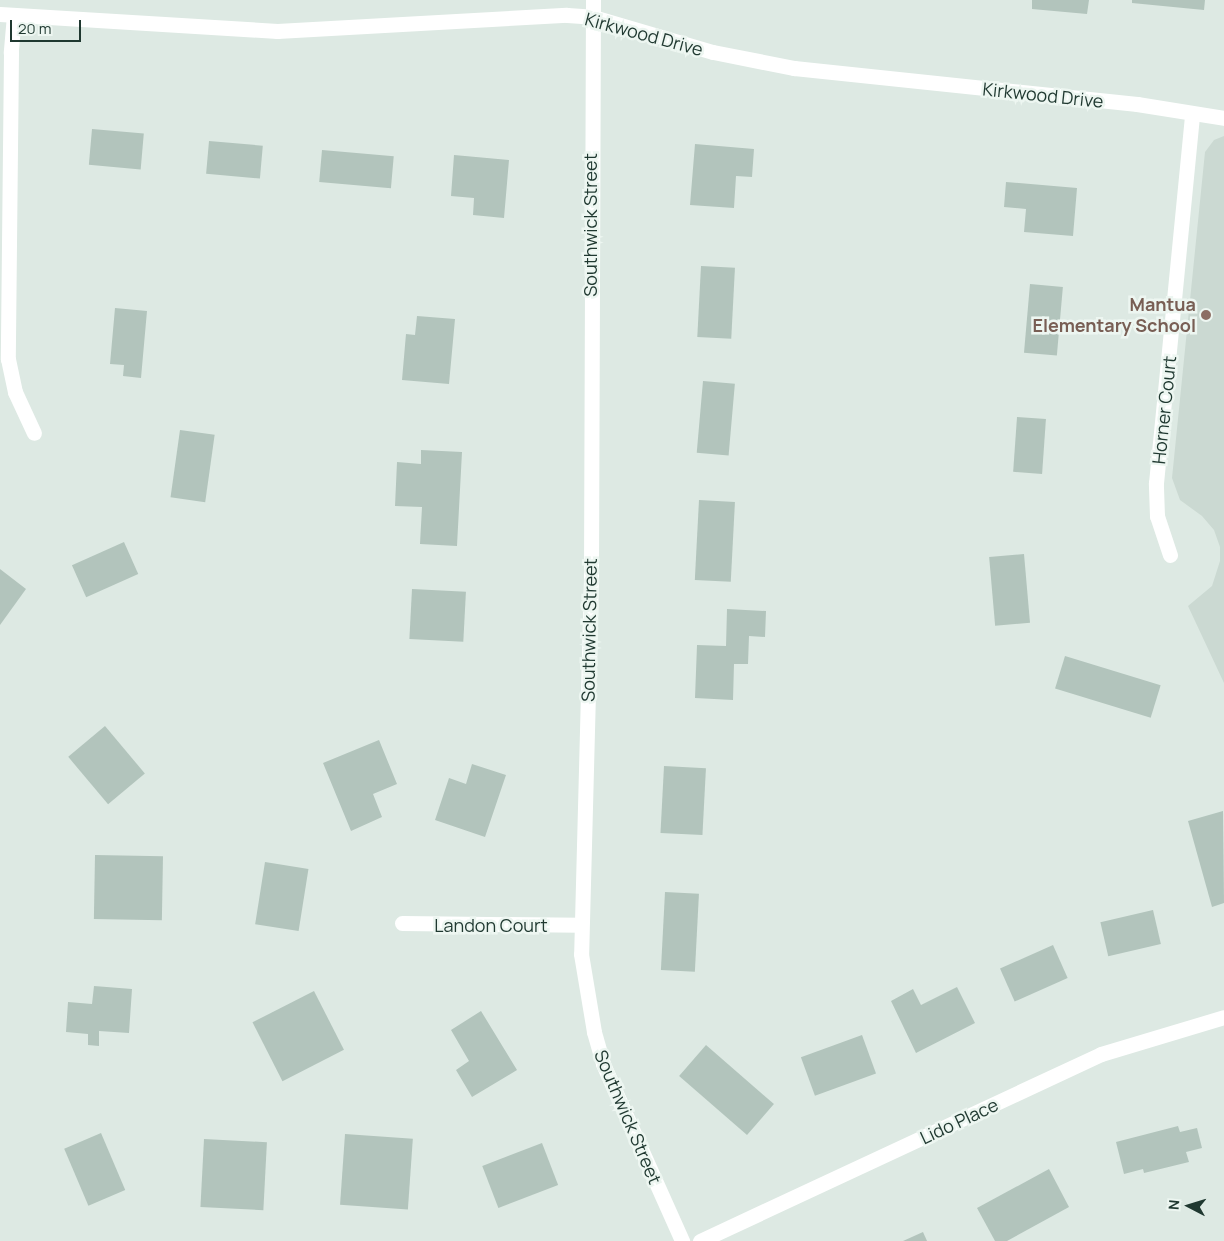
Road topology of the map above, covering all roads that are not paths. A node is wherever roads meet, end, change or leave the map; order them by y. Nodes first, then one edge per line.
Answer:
1 (593, 0) edge
2 (7, 14) edge
3 (593, 17) junction
4 (1192, 115) junction
5 (1224, 118) edge
6 (34, 433) dead end
7 (1170, 555) dead end
8 (402, 923) dead end
9 (580, 924) junction
10 (1224, 1017) edge
11 (682, 1241) edge
12 (700, 1241) edge

1 - 3 street, Southwick Street
2 - 3 street, Kirkwood Drive
2 - 6 street
3 - 4 street, Kirkwood Drive
3 - 9 street, Southwick Street
4 - 5 street, Kirkwood Drive
4 - 7 street, Horner Court
8 - 9 street, Landon Court
9 - 11 street, Southwick Street
10 - 12 street, Lido Place

